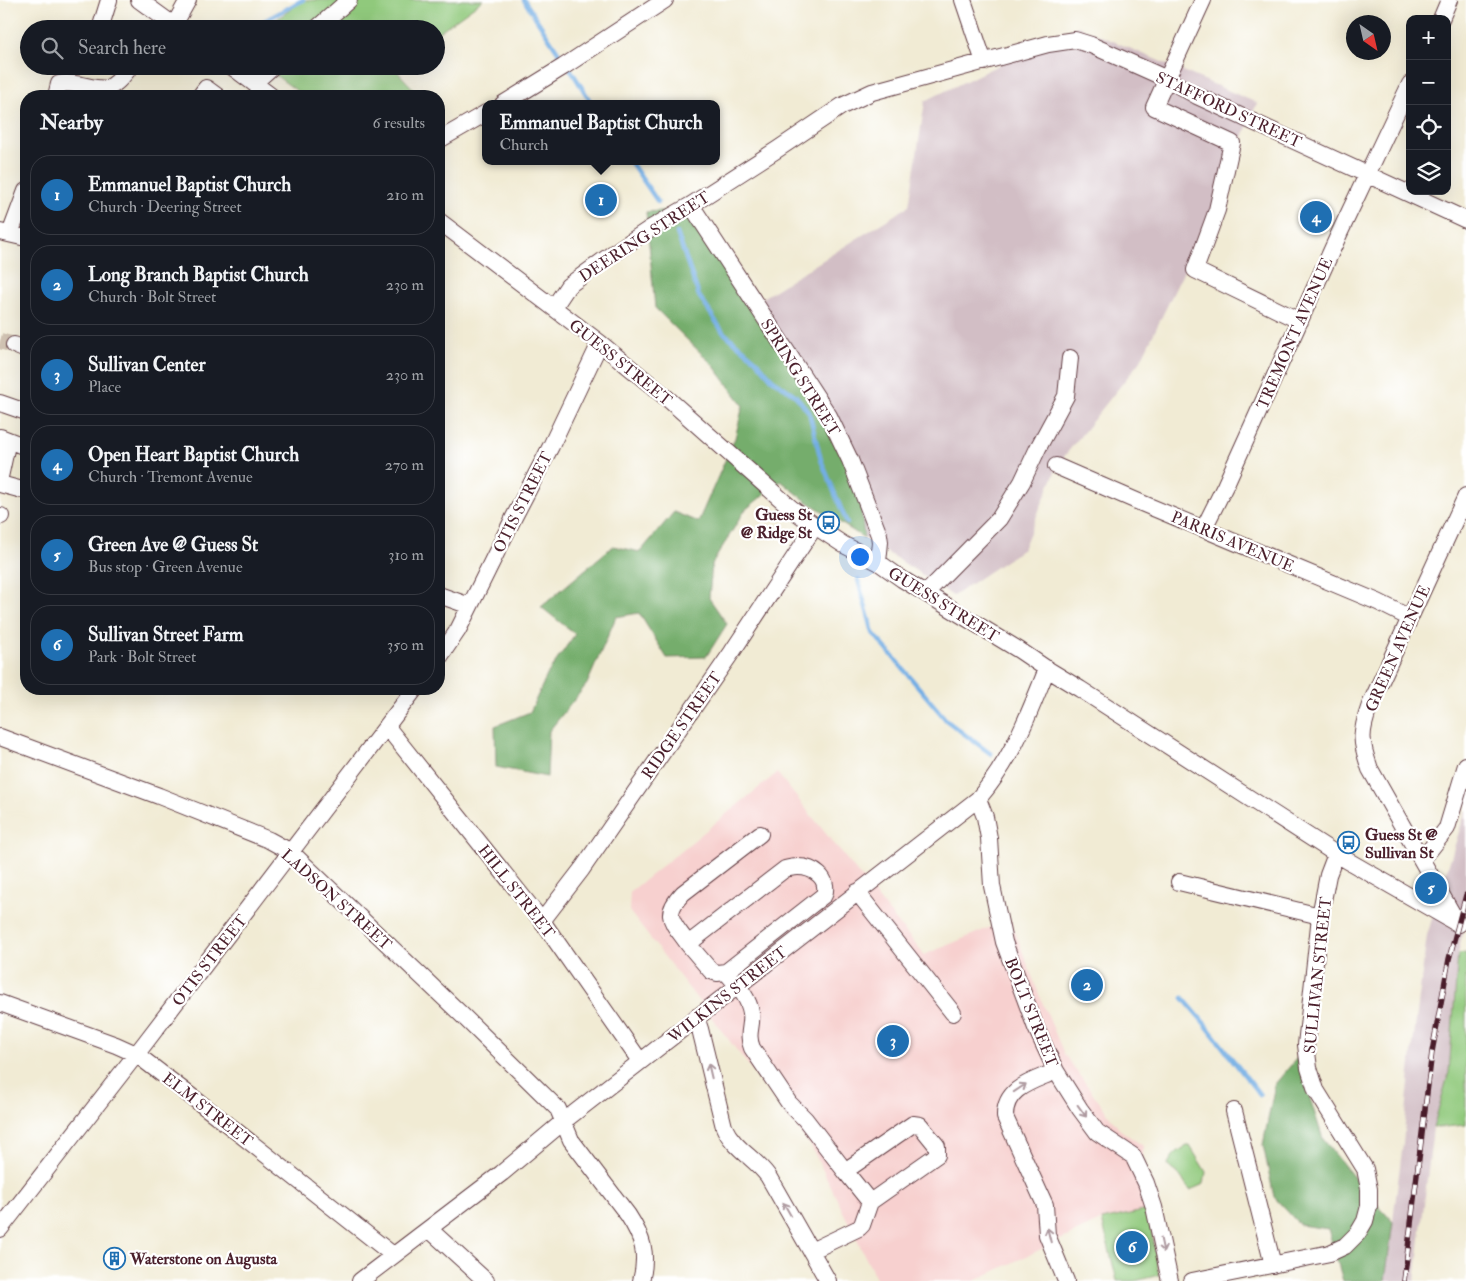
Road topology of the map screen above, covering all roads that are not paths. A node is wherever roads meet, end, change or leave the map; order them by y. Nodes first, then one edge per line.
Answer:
1 (109, 0) edge
2 (139, 0) edge
3 (188, 0) edge
4 (349, 0) edge
5 (665, 0) edge
6 (963, 0) edge
7 (1203, 0) edge
8 (1449, 0) edge
9 (1443, 15) edge
10 (103, 20) edge
11 (165, 20) edge
12 (179, 20) edge
13 (326, 20) edge
14 (984, 62) junction
15 (123, 75) edge
16 (243, 75) edge
17 (263, 75) edge
18 (1167, 79) junction
19 (254, 83) junction
20 (58, 90) edge
21 (263, 90) edge
22 (1406, 93) edge
23 (509, 100) edge
24 (482, 115) edge
25 (445, 137) edge
26 (1368, 174) junction
27 (20, 203) edge
28 (691, 205) junction
29 (1466, 220) edge
30 (445, 225) edge
31 (5, 233) edge
32 (20, 237) edge
33 (554, 307) junction
34 (1300, 321) junction
35 (600, 343) junction
36 (1070, 358) dead end
37 (0, 403) edge
38 (20, 410) edge
39 (17, 442) edge
40 (1056, 466) dead end
41 (0, 477) edge
42 (0, 484) edge
43 (20, 489) edge
44 (1466, 496) edge
45 (815, 526) junction
46 (1204, 528) junction
47 (878, 562) junction
48 (926, 593) junction
49 (445, 596) edge
50 (470, 606) junction
51 (1410, 618) junction
52 (445, 649) edge
53 (1047, 669) junction
54 (411, 695) edge
55 (387, 727) junction
56 (0, 737) edge
57 (1466, 765) edge
58 (978, 799) junction
59 (760, 834) dead end
60 (291, 852) junction
61 (1336, 854) junction
62 (1422, 860) junction
63 (1180, 882) dead end
64 (857, 892) junction
65 (1320, 916) junction
66 (542, 921) junction
67 (1462, 927) edge
68 (688, 944) junction
69 (726, 972) junction
70 (737, 986) junction
71 (0, 1003) edge
72 (953, 1013) dead end
73 (696, 1017) junction
74 (136, 1054) junction
75 (640, 1061) junction
76 (1056, 1071) junction
77 (1234, 1111) dead end
78 (564, 1121) junction
79 (845, 1171) junction
80 (870, 1202) junction
81 (429, 1229) junction
82 (0, 1230) edge
83 (811, 1252) junction
84 (393, 1255) junction
85 (1273, 1265) junction
86 (1238, 1277) edge
87 (360, 1281) edge
88 (486, 1281) edge
89 (641, 1281) edge
90 (828, 1281) edge
91 (1066, 1281) edge
92 (1170, 1281) edge
93 (1192, 1281) edge

1 - 10 street
2 - 11 street
3 - 12 street
4 - 13 street
5 - 23 street
6 - 14 street
7 - 18 street
8 - 9 street
14 - 18 street, STAFFORD STREET
14 - 28 street, DEERING STREET
15 - 20 street
16 - 19 street
17 - 19 street
18 - 26 street, STAFFORD STREET
18 - 34 street
19 - 21 street
22 - 26 street, TREMONT AVENUE
24 - 25 street
26 - 29 street, STAFFORD STREET
26 - 34 street, TREMONT AVENUE
27 - 31 street
28 - 33 street, DEERING STREET
28 - 47 street, SPRING STREET
30 - 33 street, GUESS STREET
31 - 32 street
33 - 35 street, GUESS STREET
34 - 46 street, TREMONT AVENUE
35 - 45 street, GUESS STREET
35 - 50 street, OTIS STREET
36 - 48 street
37 - 38 street
39 - 41 street
40 - 46 street, PARRIS AVENUE
42 - 43 street
44 - 51 street, GREEN AVENUE
45 - 47 street, GUESS STREET
45 - 66 street, RIDGE STREET
46 - 51 street, PARRIS AVENUE
47 - 48 street, GUESS STREET
48 - 53 street, GUESS STREET
49 - 50 street
50 - 52 street, OTIS STREET
51 - 62 street, GREEN AVENUE
53 - 58 street, WILKINS STREET
53 - 61 street, GUESS STREET
54 - 55 street, OTIS STREET
55 - 60 street, OTIS STREET
55 - 66 street, HILL STREET
56 - 60 street, LADSON STREET
57 - 62 street
58 - 64 street, WILKINS STREET
58 - 76 street, BOLT STREET
59 - 68 street
60 - 74 street, OTIS STREET
60 - 78 street, LADSON STREET
61 - 65 street, SULLIVAN STREET
61 - 67 street, GUESS STREET
62 - 67 street, GREEN AVENUE
63 - 65 street
64 - 70 street, WILKINS STREET
64 - 72 street
65 - 85 street, SULLIVAN STREET
66 - 75 street, HILL STREET
68 - 69 street
68 - 69 street
69 - 70 street
70 - 73 street, WILKINS STREET
70 - 79 street
71 - 74 street, ELM STREET
73 - 75 street, WILKINS STREET
83 -> 73 street
74 - 82 street, OTIS STREET
74 - 84 street, ELM STREET
75 - 78 street, WILKINS STREET
91 -> 76 street
76 -> 92 street, BOLT STREET
77 - 85 street
78 - 81 street, WILKINS STREET
78 - 89 street, LADSON STREET
79 - 80 street
79 - 80 street
80 - 83 street
81 - 84 street, WILKINS STREET
81 - 88 street
83 - 90 street
84 - 87 street, WILKINS STREET
85 - 86 street, SULLIVAN STREET
86 - 93 street, SULLIVAN STREET

